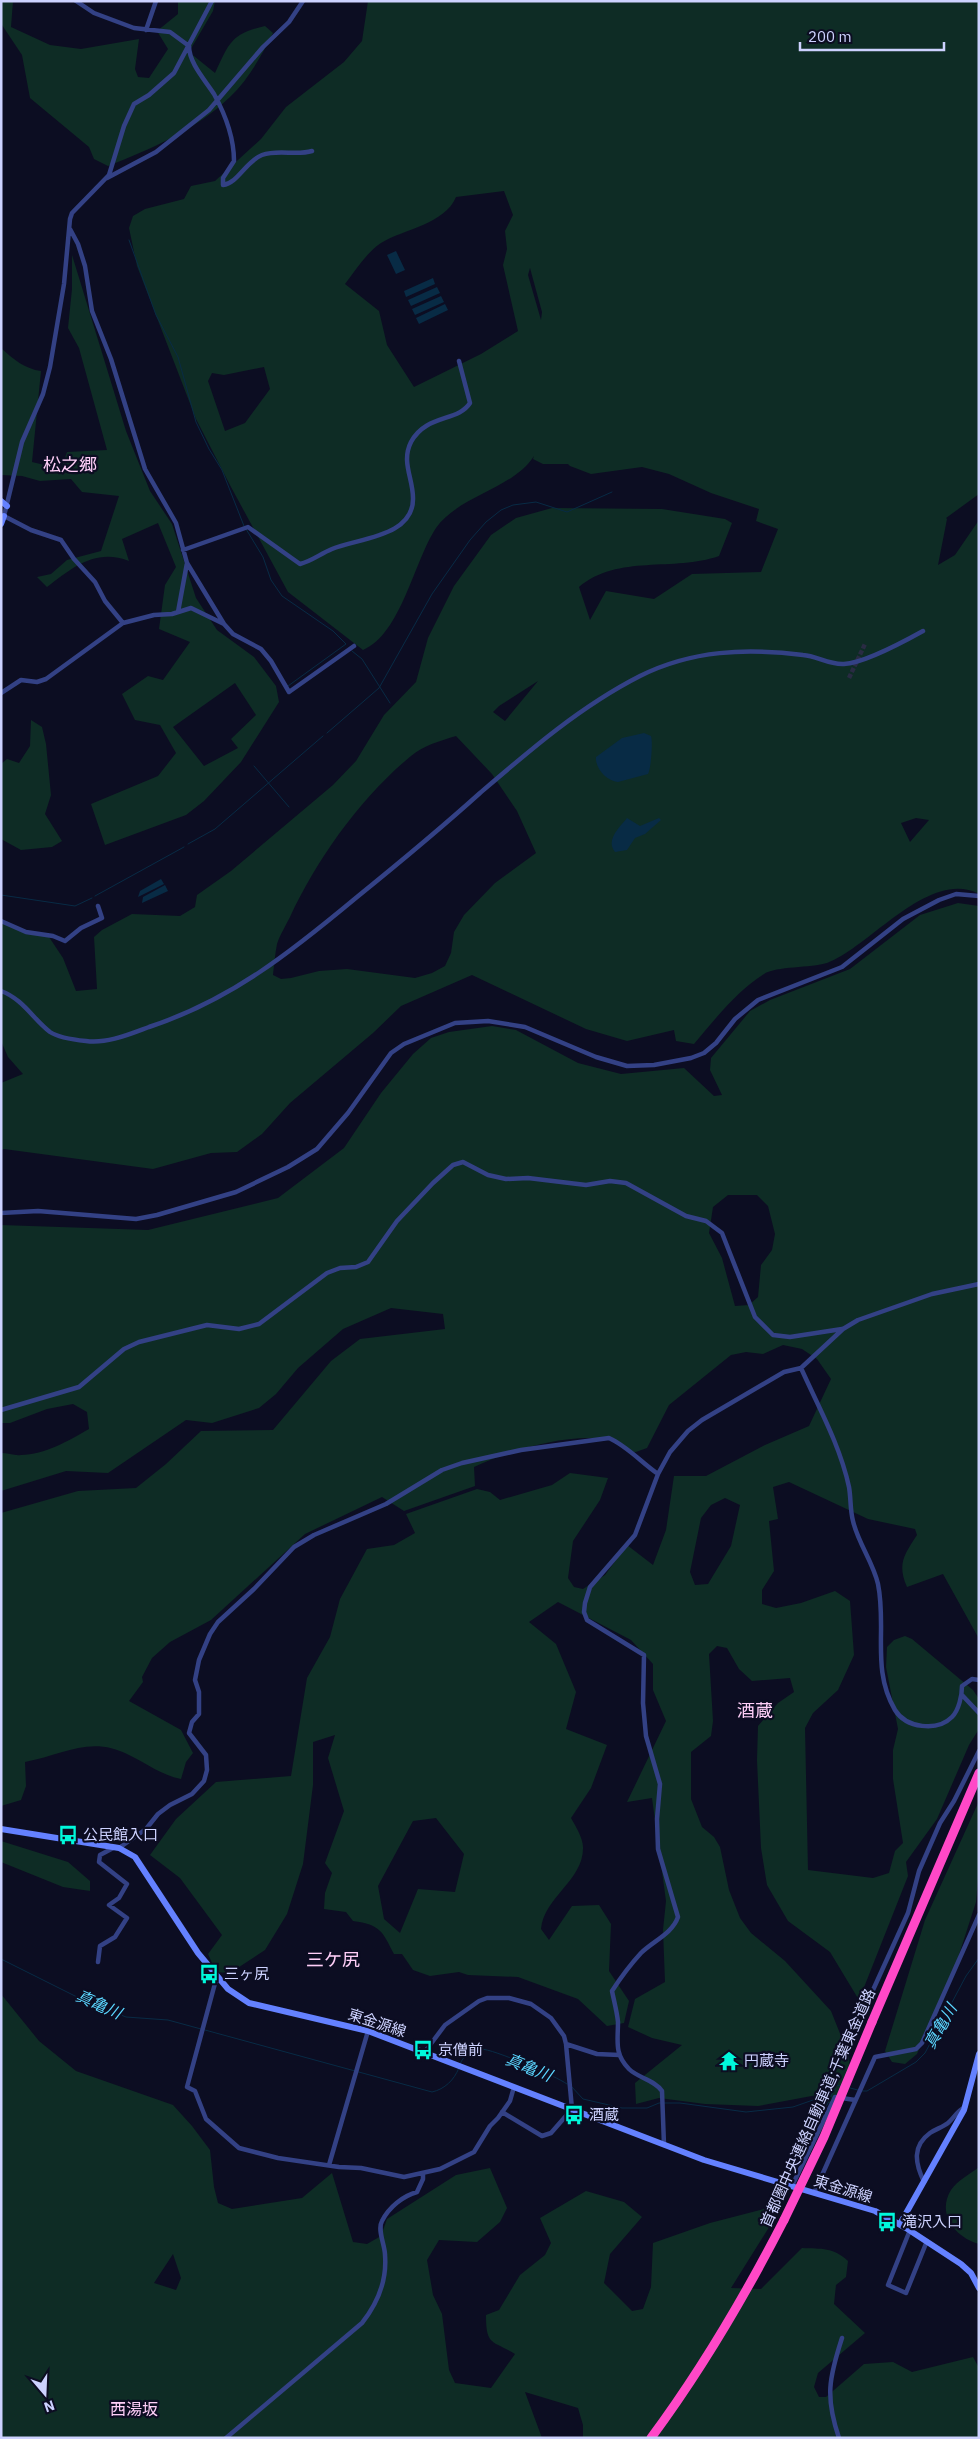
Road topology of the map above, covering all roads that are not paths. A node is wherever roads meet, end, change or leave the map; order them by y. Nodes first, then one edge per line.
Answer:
1 (76, 1) edge
2 (156, 1) edge
3 (212, 1) edge
4 (303, 1) edge
5 (146, 30) junction
6 (189, 46) junction
7 (218, 101) junction
8 (312, 151) dead end
9 (106, 179) junction
10 (69, 228) junction
11 (459, 361) dead end
12 (1, 500) edge
13 (7, 506) junction
14 (4, 516) junction
15 (1, 524) edge
16 (183, 550) junction
17 (187, 563) junction
18 (178, 612) junction
19 (123, 623) junction
20 (224, 624) junction
21 (923, 631) dead end
22 (354, 646) dead end
23 (1, 693) edge
24 (979, 896) edge
25 (98, 906) dead end
26 (1, 921) edge
27 (1, 991) edge
28 (1, 1213) edge
29 (979, 1284) edge
30 (843, 1329) junction
31 (801, 1368) junction
32 (1, 1410) edge
33 (658, 1474) junction
34 (979, 1680) edge
35 (962, 1695) junction
36 (979, 1713) edge
37 (979, 1751) edge
38 (979, 1773) edge
39 (1, 1829) edge
40 (117, 1848) junction
41 (979, 1915) edge
42 (98, 1962) dead end
43 (217, 1976) junction
44 (868, 2001) dead end
45 (368, 2031) junction
46 (566, 2044) junction
47 (424, 2053) junction
48 (979, 2054) edge
49 (618, 2055) junction
50 (514, 2087) junction
51 (855, 2100) junction
52 (965, 2106) junction
53 (572, 2109) junction
54 (502, 2112) junction
55 (664, 2145) junction
56 (329, 2165) junction
57 (423, 2174) junction
58 (924, 2183) junction
59 (792, 2186) junction
60 (814, 2193) junction
61 (900, 2224) junction
62 (910, 2230) junction
63 (927, 2241) junction
64 (979, 2288) edge
65 (842, 2338) dead end
66 (226, 2438) edge
67 (651, 2438) edge
68 (839, 2438) edge

1 - 5 street
2 - 5 street
3 - 6 street
4 - 7 street
5 - 6 street
6 - 7 street
6 - 9 street
7 - 8 street
7 - 9 street
9 - 10 street
10 - 13 street
10 - 16 street
11 - 16 street
12 - 13 main road
13 - 14 street
14 - 15 main road
14 - 19 street
16 - 17 street
17 - 18 street
17 - 20 street
18 - 19 street
18 - 20 street
19 - 23 street
20 - 22 street
21 - 27 street
24 - 28 street
25 - 26 street
29 - 30 street
30 - 31 street
30 - 32 street
31 - 33 street
31 - 35 street
33 - 40 street
33 - 49 street
34 - 35 street
35 - 36 street
37 - 44 street
38 - 67 highway, 首都圏中央連絡自動車道;千葉東金道路, bridge
39 - 40 main road, 東金源線
40 - 42 street
40 - 43 main road, 東金源線
41 - 51 street
43 - 45 main road, 東金源線
43 - 56 street
45 - 47 main road, 東金源線
45 - 56 street
46 - 47 street
46 - 49 street
46 - 53 street
47 - 50 main road, 東金源線
48 - 52 main road
49 - 55 street
50 - 53 main road, 東金源線
50 - 54 street
51 - 59 street
51 - 60 street
52 - 58 main road
52 - 58 street
53 - 54 street
53 - 55 main road, 東金源線
54 - 57 street
55 - 59 main road, 東金源線
56 - 57 street
57 - 66 street
58 - 61 main road
59 - 60 main road, 東金源線
60 - 61 main road, 東金源線
61 - 62 main road, 東金源線
62 - 63 main road, 東金源線
62 - 63 street
63 - 64 main road, 東金源線
65 - 68 street

